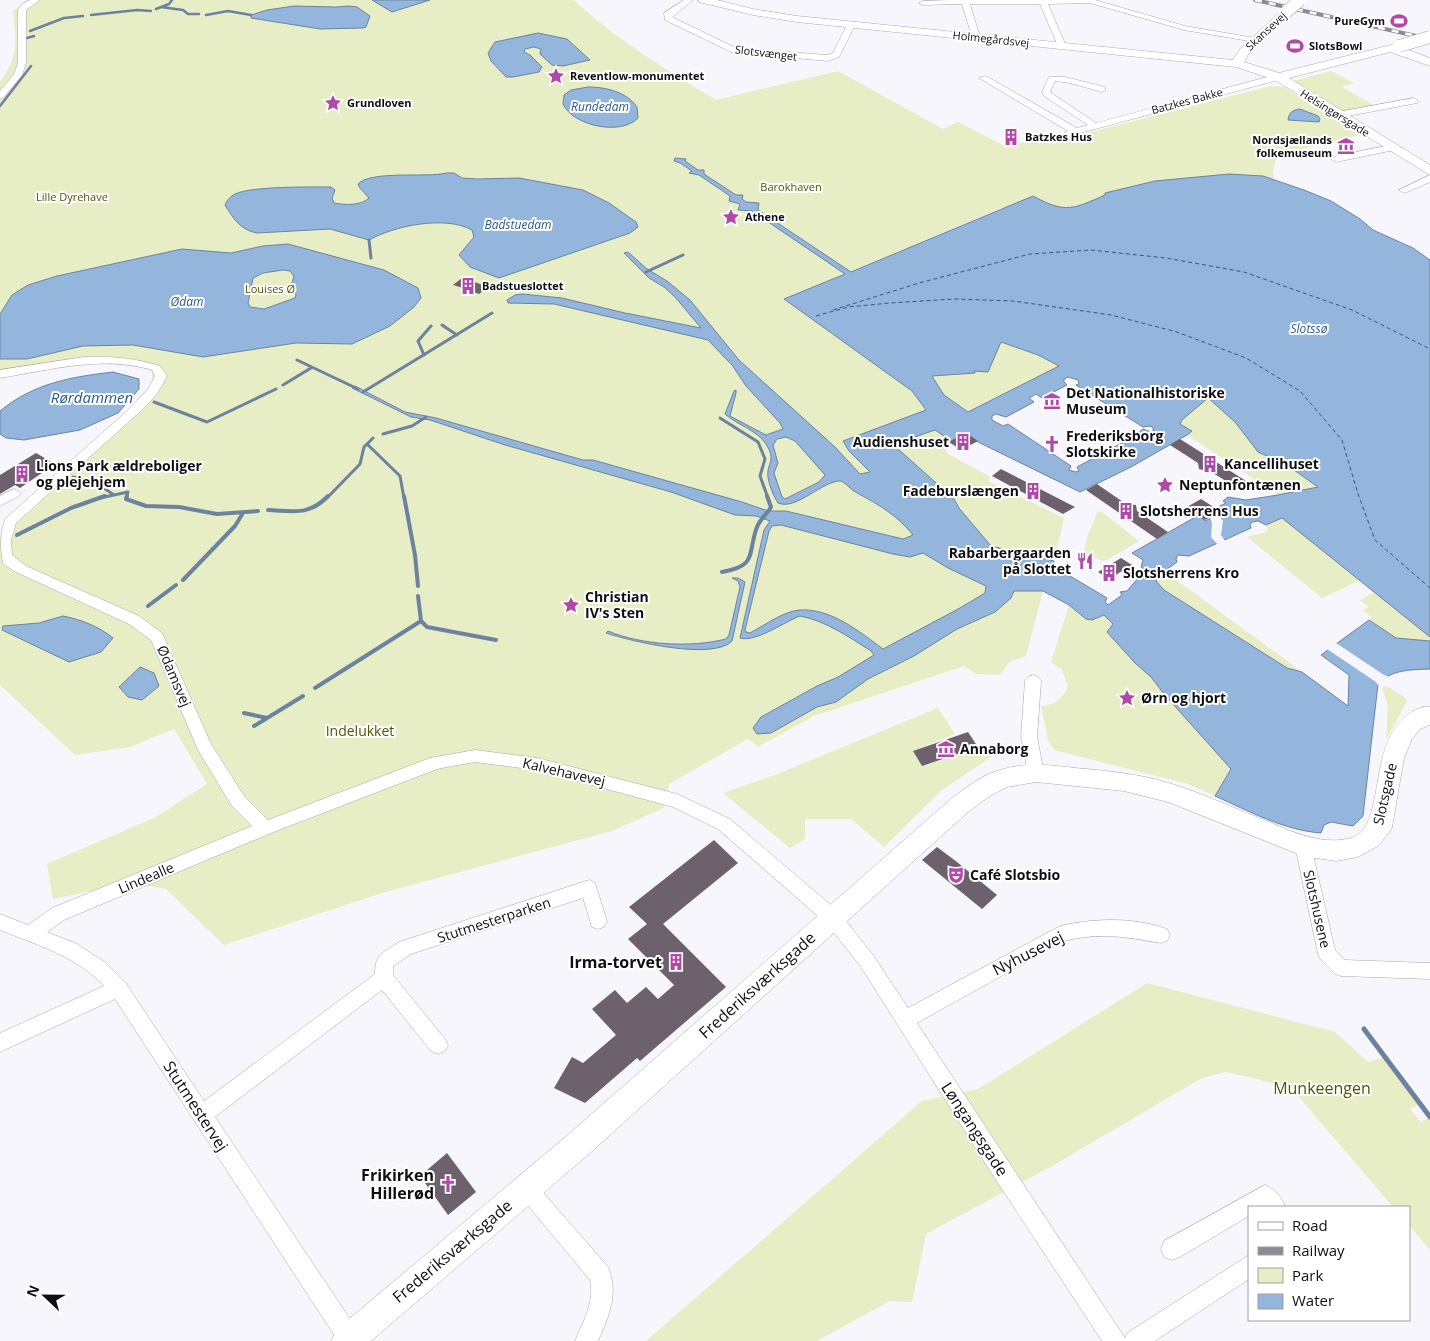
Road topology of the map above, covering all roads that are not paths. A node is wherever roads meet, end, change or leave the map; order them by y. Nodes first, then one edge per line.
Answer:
1 (36, 0) edge
2 (689, 0) edge
3 (703, 0) edge
4 (1300, 0) edge
5 (965, 2) junction
6 (1043, 2) junction
7 (923, 3) dead end
8 (851, 24) junction
9 (976, 37) junction
10 (1430, 38) edge
11 (1255, 40) junction
12 (1062, 46) junction
13 (1395, 47) junction
14 (1430, 62) edge
15 (1237, 64) junction
16 (1279, 77) junction
17 (983, 78) dead end
18 (1102, 89) dead end
19 (0, 96) edge
20 (1414, 101) dead end
21 (1338, 115) junction
22 (1095, 126) junction
23 (1391, 148) junction
24 (1336, 159) dead end
25 (1427, 167) edge
26 (1430, 178) edge
27 (1404, 190) dead end
28 (0, 374) edge
29 (14, 493) dead end
30 (0, 502) edge
31 (1, 532) edge
32 (1033, 681) dead end
33 (1427, 716) edge
34 (1036, 773) junction
35 (1218, 811) joint
36 (265, 828) junction
37 (1303, 846) junction
38 (834, 918) junction
39 (598, 921) dead end
40 (0, 922) edge
41 (30, 934) junction
42 (1161, 935) dead end
43 (1430, 971) edge
44 (384, 978) junction
45 (118, 988) junction
46 (905, 1020) junction
47 (0, 1043) edge
48 (438, 1045) dead end
49 (202, 1115) junction
50 (527, 1188) junction
51 (1274, 1206) edge
52 (1172, 1249) dead end
53 (1248, 1267) edge
54 (349, 1340) edge
55 (586, 1341) edge
56 (1115, 1341) edge
57 (1135, 1341) edge

1 - 19 street
2 - 8 street, Slotsvænget
3 - 8 street, Holmegårdsvej
4 - 11 street, Skansevej, bridge
5 - 6 street
5 - 7 street
5 - 9 street
6 - 11 street
6 - 12 street
8 - 9 street, Holmegårdsvej
9 - 12 street, Holmegårdsvej
10 - 13 street, bridge
11 - 15 street, Skansevej
12 - 15 street, Holmegårdsvej
13 - 14 street
13 - 16 street
15 - 16 street, Holmegårdsvej
16 - 21 street, Helsingørsgade
16 - 22 street, Batzkes Bakke
17 - 22 street, Batzkes Bakke
18 - 22 street
20 - 21 street
21 - 23 street, Helsingørsgade
23 - 24 street, Helsingørsgade
23 - 25 street, Helsingørsgade
26 - 27 street
28 - 31 street, Ødamsvej
29 - 30 street
31 - 36 street, Ødamsvej
32 - 34 street
33 - 37 street, Slotsgade
34 - 35 street, Frederiksværksgade
34 - 38 street, Frederiksværksgade
35 - 37 street, Slotsgade
36 - 38 street, Kalvehavevej
36 - 41 street, Lindealle
37 - 43 street, Slotshusene
38 - 46 street, Løngangsgade
38 - 50 street, Frederiksværksgade
39 - 44 street, Stutmesterparken
40 - 41 street, Stutmestervej
41 - 45 street, Stutmestervej
42 - 46 street, Nyhusevej
44 - 48 street
44 - 49 street
45 - 47 street
45 - 49 street, Stutmestervej
46 - 56 street, Løngangsgade
49 - 54 street, Stutmestervej
50 - 54 street, Frederiksværksgade
50 - 55 street
51 - 52 street
53 - 57 street

